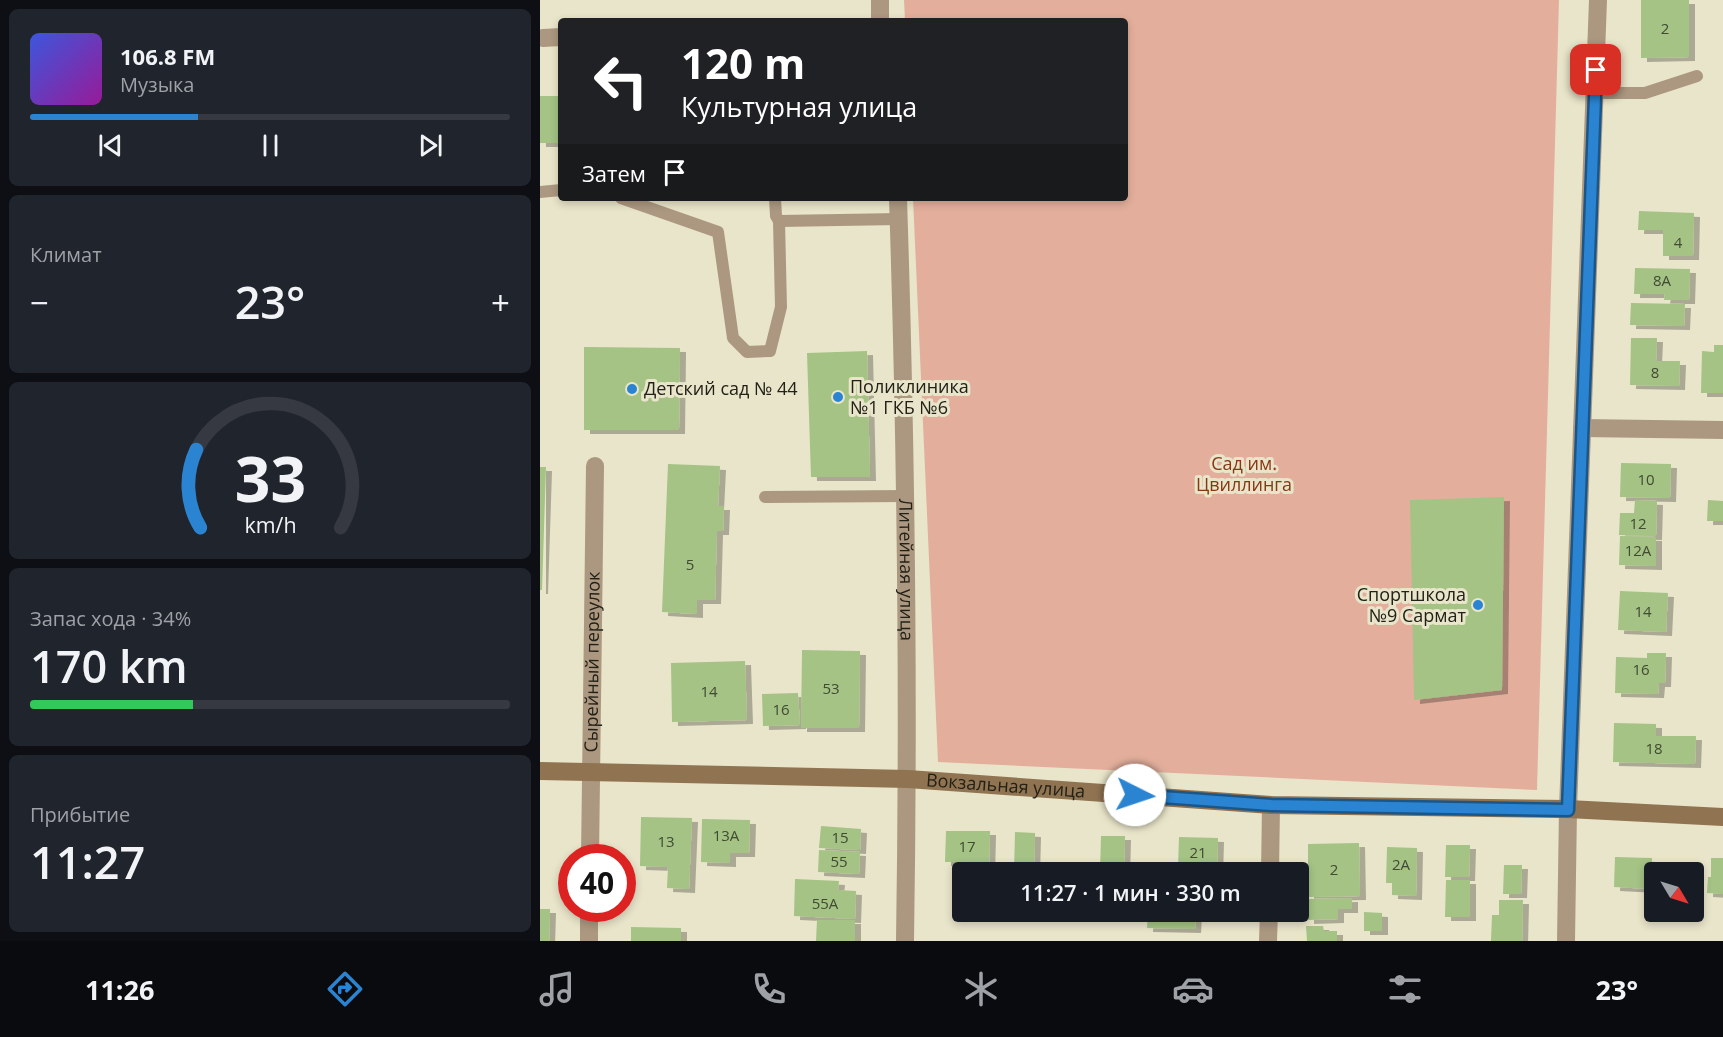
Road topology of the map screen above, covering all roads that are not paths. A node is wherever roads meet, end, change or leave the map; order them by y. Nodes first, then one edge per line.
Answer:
1 (880, 0) edge
2 (1598, 0) edge
3 (876, 18) edge
4 (1697, 76) dead end
5 (1595, 93) junction
6 (558, 190) edge
7 (540, 192) edge
8 (630, 201) edge
9 (775, 201) edge
10 (898, 201) edge
11 (899, 219) junction
12 (779, 221) junction
13 (1582, 428) junction
14 (1723, 430) edge
15 (596, 466) dead end
16 (906, 496) junction
17 (765, 497) dead end
18 (540, 771) edge
19 (592, 773) junction
20 (908, 779) junction
21 (1271, 805) junction
22 (1568, 810) junction
23 (1723, 818) edge
24 (590, 844) edge
25 (1270, 862) edge
26 (589, 922) edge
27 (1269, 922) edge
28 (589, 941) edge
29 (905, 941) edge
30 (1268, 941) edge
31 (1566, 941) edge

1 - 3 street
2 - 5 street
4 - 5 lane
5 - 13 street
6 - 7 lane
8 - 12 lane
9 - 12 lane
10 - 11 street, Литейная улица
11 - 12 lane
11 - 16 street, Литейная улица
13 - 14 street
13 - 22 street
15 - 19 street, Сырейный переулок
16 - 17 lane
16 - 20 street, Литейная улица
18 - 19 street, Вокзальная улица
19 - 20 street, Вокзальная улица
19 - 24 street, Сырейный переулок
20 - 21 street, Вокзальная улица
20 - 29 street, Литейная улица
21 - 22 street, Вокзальная улица
21 - 25 street
22 - 23 street, Вокзальная улица
22 - 31 street
26 - 28 street
27 - 30 street

